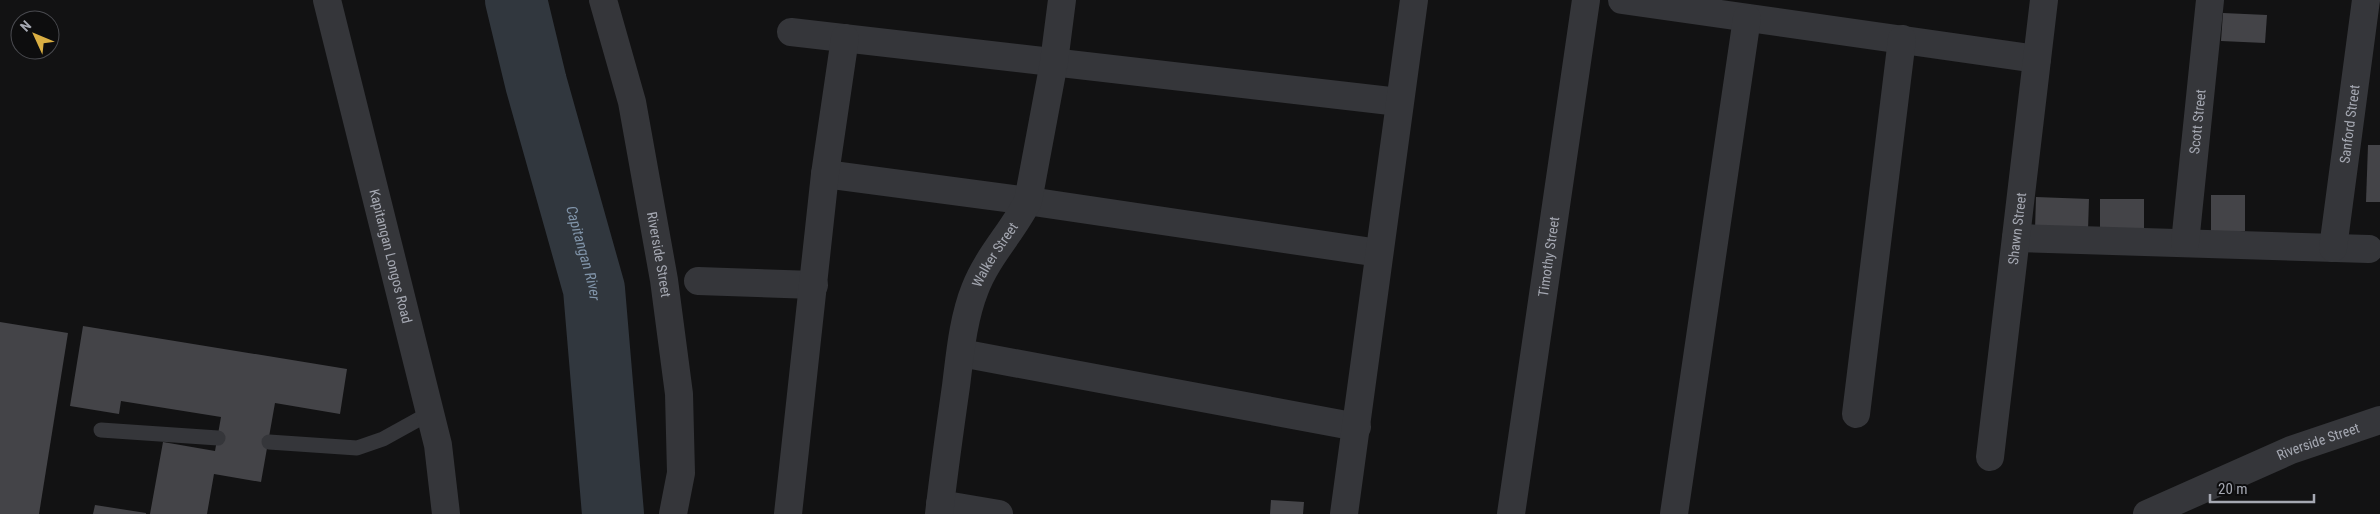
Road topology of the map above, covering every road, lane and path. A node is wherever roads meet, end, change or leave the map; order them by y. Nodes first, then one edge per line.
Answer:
1 (327, 0) edge
2 (603, 0) edge
3 (1062, 0) edge
4 (1414, 0) edge
5 (1586, 0) edge
6 (1622, 0) edge
7 (2044, 0) edge
8 (2210, 0) edge
9 (2366, 0) edge
10 (1747, 18) junction
11 (791, 32) dead end
12 (845, 38) junction
13 (1902, 39) junction
14 (2037, 58) junction
15 (1054, 62) junction
16 (1399, 102) junction
17 (826, 174) junction
18 (1028, 201) junction
19 (2016, 238) junction
20 (2185, 243) junction
21 (2334, 248) junction
22 (2369, 249) dead end
23 (1379, 253) junction
24 (698, 281) dead end
25 (814, 286) junction
26 (961, 353) junction
27 (430, 414) junction
28 (1856, 414) dead end
29 (2380, 420) edge
30 (1357, 427) junction
31 (102, 430) dead end
32 (218, 438) dead end
33 (269, 442) dead end
34 (1990, 457) dead end
35 (939, 509) edge
36 (446, 514) edge
37 (673, 514) edge
38 (788, 514) edge
39 (999, 514) edge
40 (1344, 514) edge
41 (1511, 514) edge
42 (1674, 514) edge
43 (2147, 514) edge

1 - 27 street, Kapitangan Longos Road
2 - 37 street, Riverside Street
3 - 15 street, Walker Street
4 - 16 street
5 - 41 street, Timothy Street
6 - 10 street
7 - 14 street, Shawn Street
8 - 20 street, Scott Street
9 - 21 street, Sanford Street
10 - 13 street
10 - 42 street
11 - 12 street
12 - 15 street
12 - 17 street
13 - 14 street
13 - 28 street
14 - 19 street, Shawn Street
15 - 16 street
15 - 18 street, Walker Street
16 - 23 street
17 - 18 street
17 - 25 street
18 - 23 street
18 - 26 street, Walker Street
19 - 20 street
19 - 34 street, Shawn Street
20 - 21 street
21 - 22 street
23 - 30 street
24 - 25 street
25 - 38 street
26 - 30 street
26 - 35 street, Walker Street
27 - 33 lane
27 - 36 street, Kapitangan Longos Road
29 - 43 street, Riverside Street
30 - 40 street
31 - 32 lane
35 - 39 street

